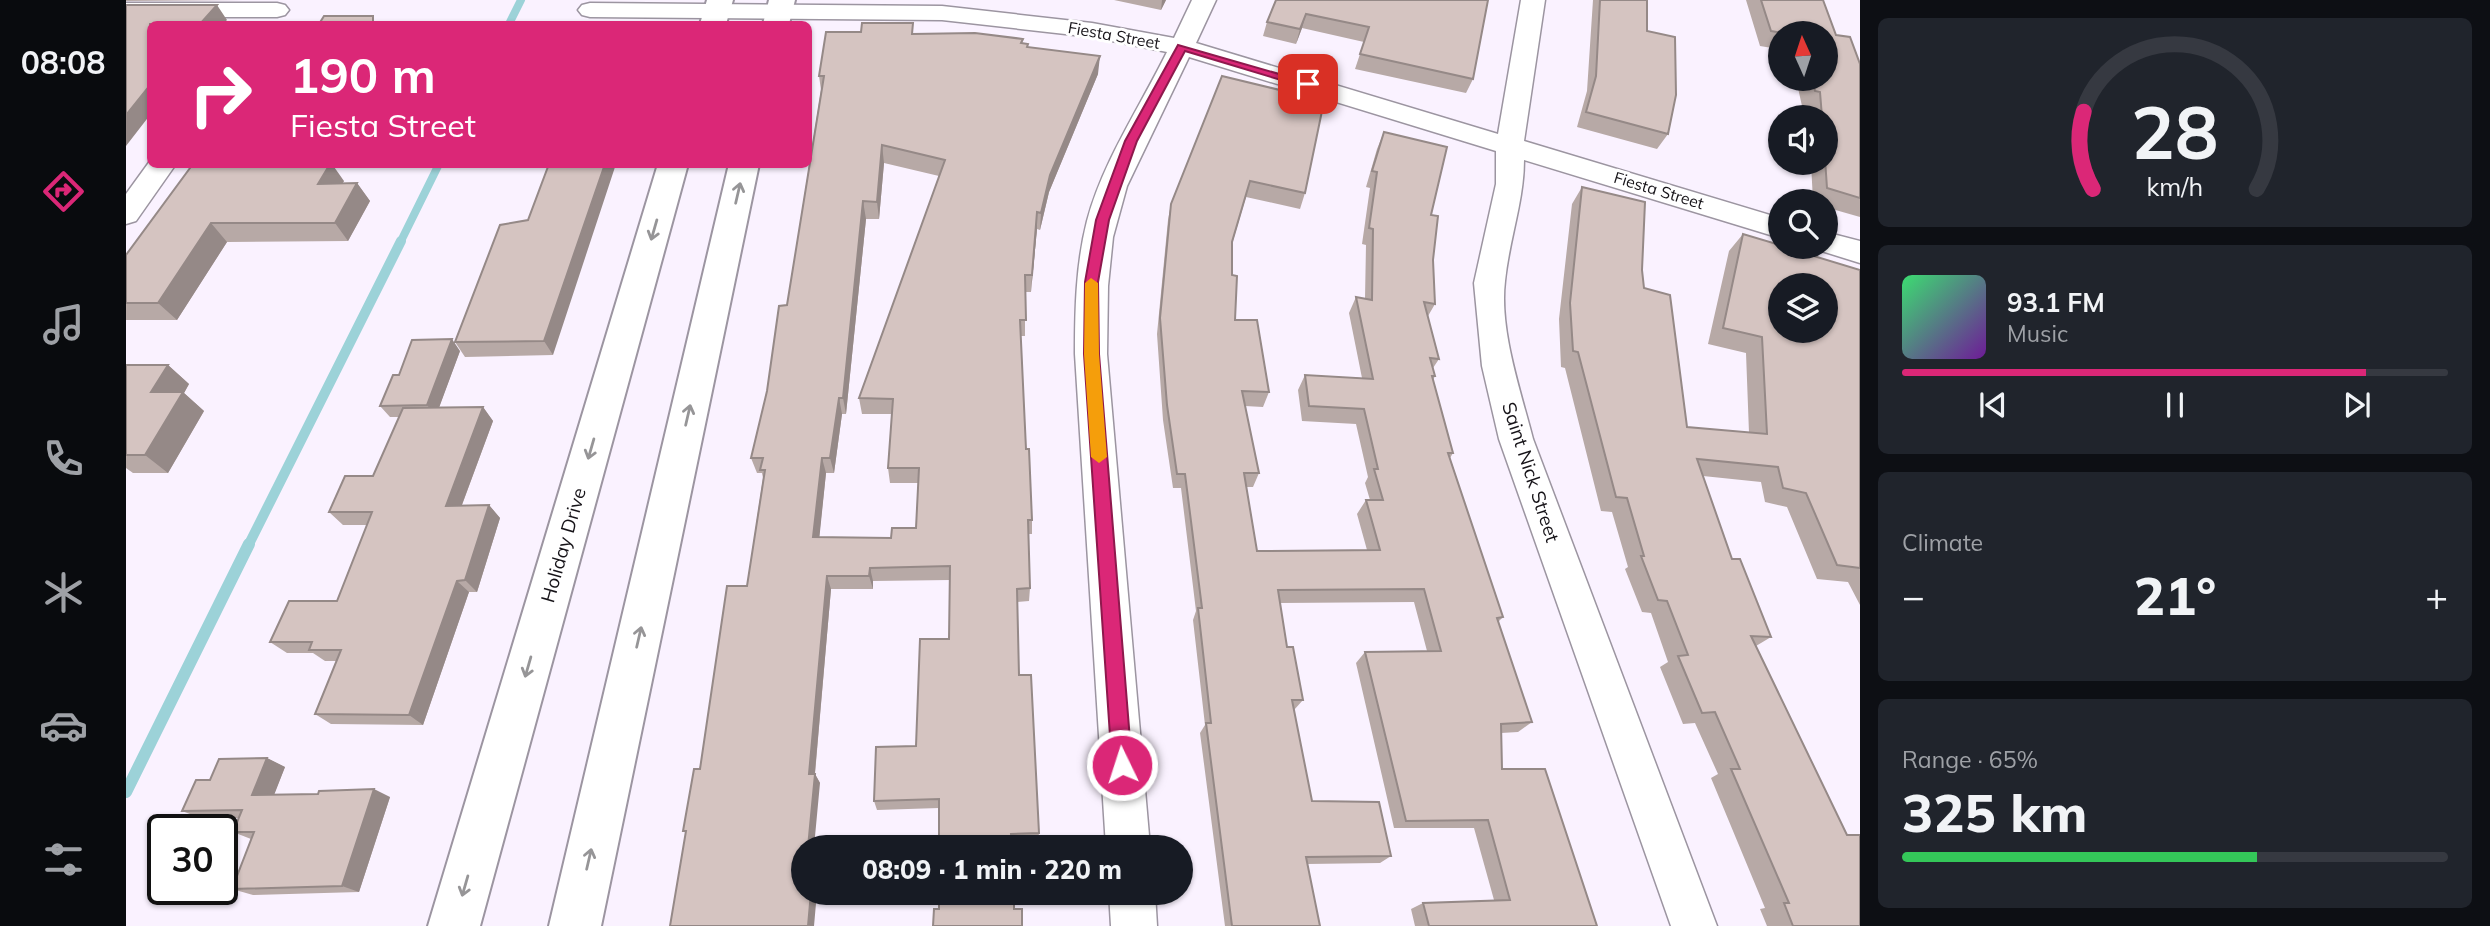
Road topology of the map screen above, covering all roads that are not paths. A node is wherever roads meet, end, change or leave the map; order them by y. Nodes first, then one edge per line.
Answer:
1 (1204, 0) edge
2 (1533, 0) edge
3 (126, 10) edge
4 (590, 10) dead end
5 (717, 11) edge
6 (277, 12) edge
7 (779, 12) edge
8 (1182, 47) junction
9 (1510, 144) junction
10 (160, 168) edge
11 (672, 168) edge
12 (743, 168) edge
13 (126, 215) edge
14 (1768, 224) edge
15 (1838, 246) edge
16 (1860, 252) edge
17 (1127, 835) edge
18 (1133, 905) edge
19 (454, 926) edge
20 (575, 926) edge
21 (1134, 926) edge
22 (1694, 926) edge

1 - 8 street
2 - 9 street, Saint Nick Street
3 - 6 street
4 - 5 street, Fiesta Street
5 - 7 street, Fiesta Street
7 - 8 street, Fiesta Street
8 - 9 street, Fiesta Street
8 - 17 street
9 - 14 street, Fiesta Street
9 - 22 street, Saint Nick Street
10 - 13 street
11 -> 19 street, Holiday Drive
20 -> 12 street
15 - 16 street
18 - 21 street

